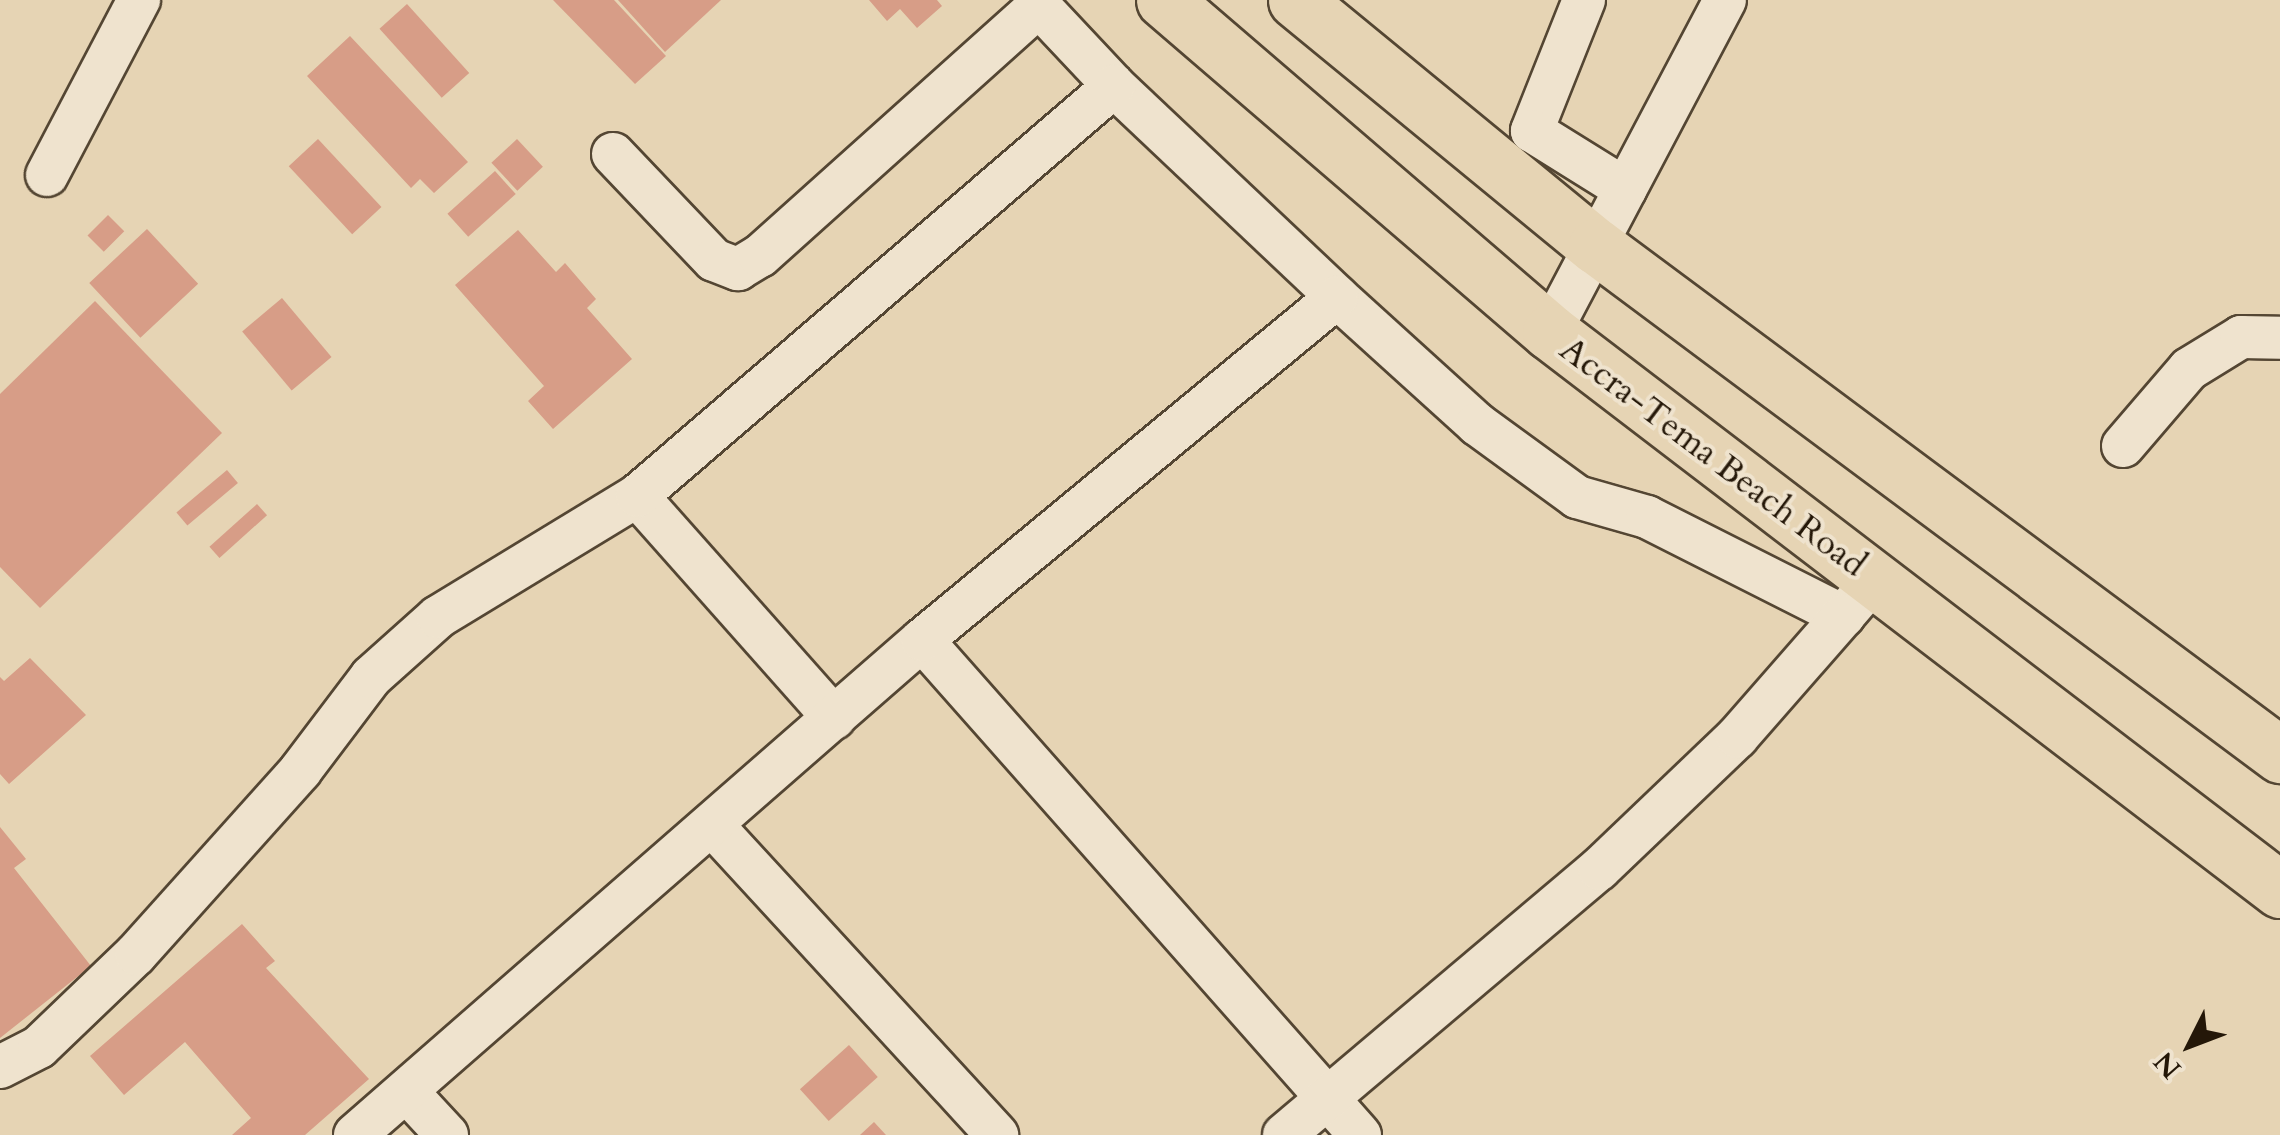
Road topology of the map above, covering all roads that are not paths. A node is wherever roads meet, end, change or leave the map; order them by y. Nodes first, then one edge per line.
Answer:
1 (140, 0) edge
2 (1164, 0) edge
3 (1296, 0) edge
4 (1584, 0) edge
5 (1725, 0) edge
6 (1114, 86) junction
7 (613, 154) dead end
8 (46, 175) dead end
9 (1625, 189) junction
10 (1596, 246) junction
11 (1338, 297) junction
12 (1550, 332) junction
13 (2280, 338) edge
14 (2123, 446) dead end
15 (636, 496) junction
16 (1858, 598) junction
17 (922, 640) junction
18 (834, 718) junction
19 (2280, 755) edge
20 (714, 826) junction
21 (2280, 890) edge
22 (0, 1067) edge
23 (409, 1094) junction
24 (1325, 1098) junction
25 (355, 1135) edge
26 (447, 1135) edge
27 (998, 1135) edge
28 (1284, 1135) edge
29 (1360, 1135) edge

1 - 8 street
2 - 12 main road, Accra-Tema Beach Road
3 - 10 main road
4 - 9 street
5 - 9 street
6 - 7 street
6 - 11 street
6 - 15 street
9 - 10 street
10 - 12 street
10 - 19 main road
11 - 16 street
11 - 17 street
12 - 16 main road, Accra-Tema Beach Road
13 - 14 street
15 - 18 street
15 - 22 street
16 - 21 main road, Accra-Tema Beach Road
16 - 24 street
17 - 18 street
17 - 24 street
18 - 20 street
20 - 23 street
20 - 27 street
23 - 25 street
23 - 26 street
24 - 28 street
24 - 29 street

